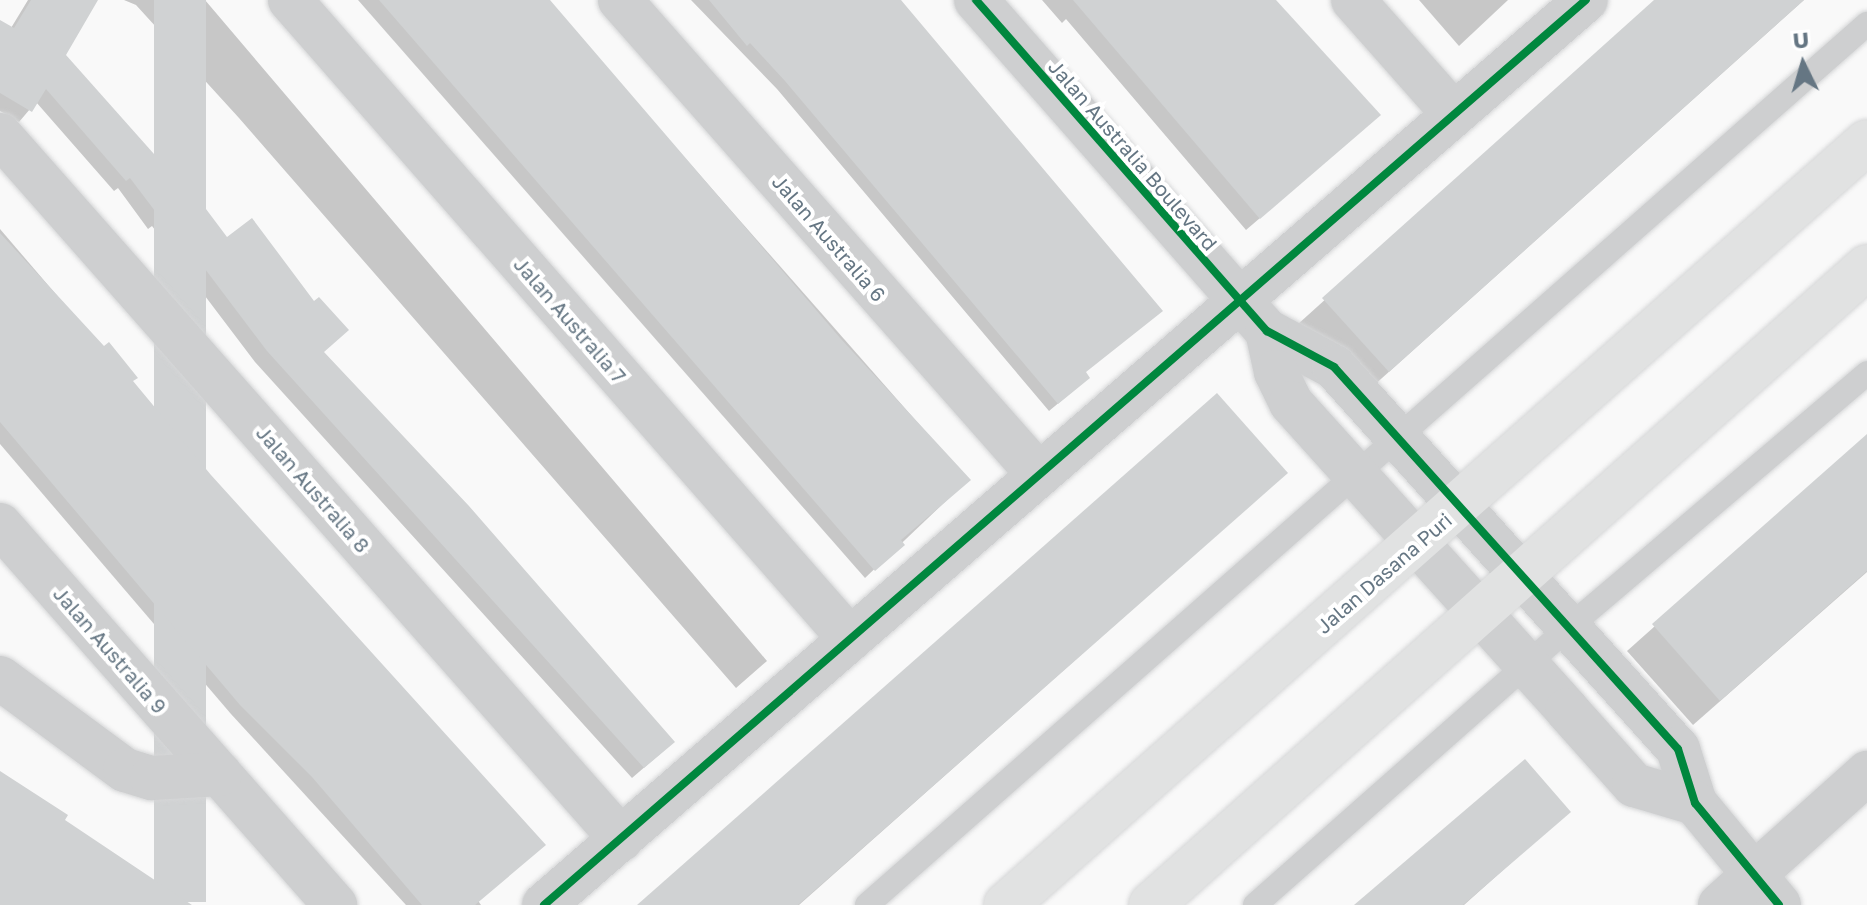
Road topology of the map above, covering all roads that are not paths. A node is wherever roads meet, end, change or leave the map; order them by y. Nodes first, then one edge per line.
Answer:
1 (290, 0) edge
2 (620, 0) edge
3 (976, 0) edge
4 (1353, 0) edge
5 (1586, 0) edge
6 (1867, 24) edge
7 (1454, 114) junction
8 (3, 137) edge
9 (1867, 142) edge
10 (1867, 267) edge
11 (1254, 316) junction
12 (1867, 373) edge
13 (1398, 437) junction
14 (1355, 474) junction
15 (1039, 475) junction
16 (1460, 506) junction
17 (0, 525) edge
18 (1418, 544) junction
19 (1521, 574) junction
20 (1479, 611) junction
21 (1569, 627) junction
22 (850, 639) junction
23 (1527, 665) junction
24 (0, 678) edge
25 (1867, 773) edge
26 (220, 774) junction
27 (1695, 803) junction
28 (621, 839) junction
29 (1767, 890) edge
30 (335, 905) edge
31 (544, 905) edge
32 (867, 905) edge
33 (1006, 905) edge
34 (1151, 905) edge
35 (1255, 905) edge
36 (1720, 905) edge

1 - 22 street, Jalan Australia 7
2 - 15 street, Jalan Australia 6
3 - 11 street, Jalan Australia Boulevard
4 - 7 street
5 - 7 street
6 - 13 lane
7 - 11 street
8 - 28 street, Jalan Australia 8
9 - 16 main road, Jalan Dasana Puri
10 - 19 main road
11 - 13 street
11 - 14 street
11 - 15 street
12 - 21 lane
13 - 14 lane
13 - 16 street
14 - 18 street
14 - 32 lane
15 - 22 street
16 - 18 main road, Jalan Dasana Puri
16 - 19 street
17 - 26 street, Jalan Australia 9
18 - 20 street
18 - 33 main road, Jalan Dasana Puri
19 - 20 main road
19 - 21 street
20 - 23 street
20 - 34 main road
21 - 23 lane
21 - 27 street
22 - 28 street
23 - 27 street
23 - 35 lane
24 - 26 street
25 - 29 street
26 - 30 street, Jalan Australia 9
27 - 29 street
28 - 31 street
29 - 36 street

